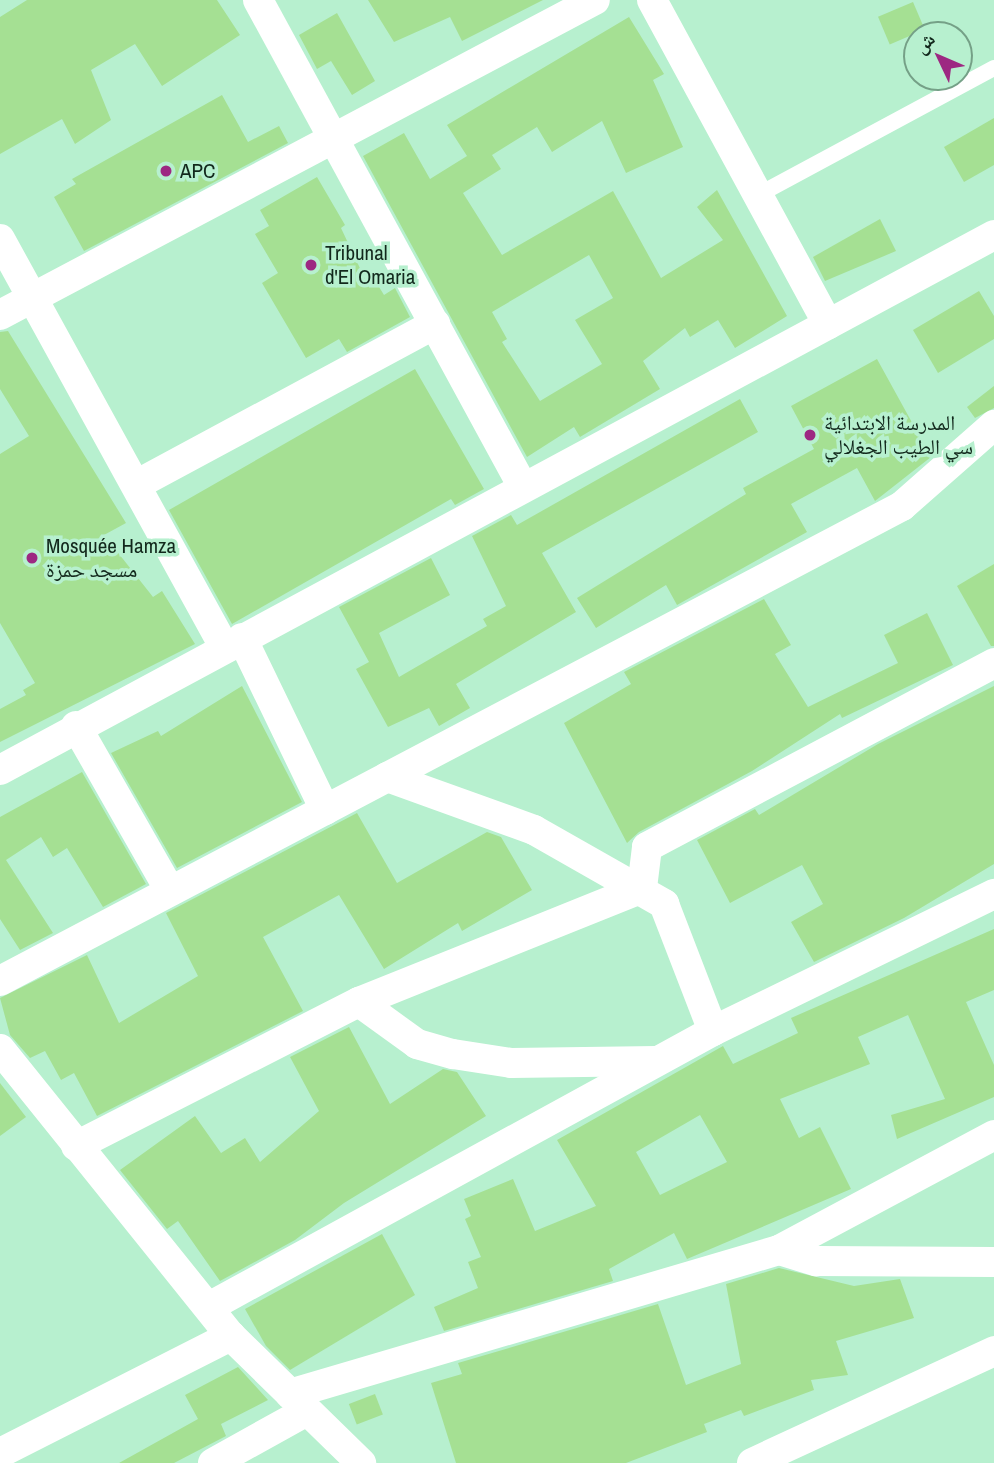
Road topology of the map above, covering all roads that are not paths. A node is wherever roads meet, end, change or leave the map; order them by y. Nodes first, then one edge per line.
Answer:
1 (258, 0) edge
2 (595, 0) edge
3 (652, 0) edge
4 (994, 68) edge
5 (334, 138) junction
6 (758, 195) junction
7 (994, 235) edge
8 (0, 239) edge
9 (32, 298) junction
10 (0, 315) edge
11 (435, 324) junction
12 (828, 324) junction
13 (994, 425) edge
14 (136, 485) junction
15 (523, 488) junction
16 (234, 643) junction
17 (994, 663) edge
18 (76, 726) junction
19 (0, 770) edge
20 (387, 777) junction
21 (325, 810) junction
22 (642, 888) junction
23 (170, 891) junction
24 (994, 894) edge
25 (1, 979) edge
26 (359, 1002) junction
27 (713, 1031) junction
28 (0, 1049) edge
29 (661, 1061) junction
30 (994, 1135) edge
31 (76, 1146) junction
32 (779, 1250) junction
33 (994, 1262) edge
34 (209, 1307) junction
35 (231, 1336) junction
36 (994, 1351) edge
37 (298, 1403) junction
38 (0, 1453) edge
39 (213, 1463) edge
40 (360, 1463) edge
41 (752, 1463) edge

1 - 5 street
2 - 5 street
3 - 6 street
4 - 6 lane
5 - 9 street
5 - 11 street
6 - 12 street
7 - 12 street
8 - 9 street
9 - 10 street
9 - 14 street
11 - 14 street
11 - 15 street
12 - 15 street
13 - 20 street
14 - 16 street
15 - 16 street
16 - 18 street
16 - 21 street
17 - 22 street
18 - 19 street
18 - 23 street
20 - 21 street
20 - 22 street
21 - 23 street
22 - 26 street
22 - 27 street
23 - 25 street
24 - 27 street
26 - 29 street
26 - 31 street
27 - 29 street
28 - 31 street
29 - 34 street
30 - 32 street
31 - 34 street
32 - 33 street
32 - 37 street
34 - 35 street
35 - 37 street
35 - 38 street
36 - 41 street
37 - 39 street
37 - 40 street

